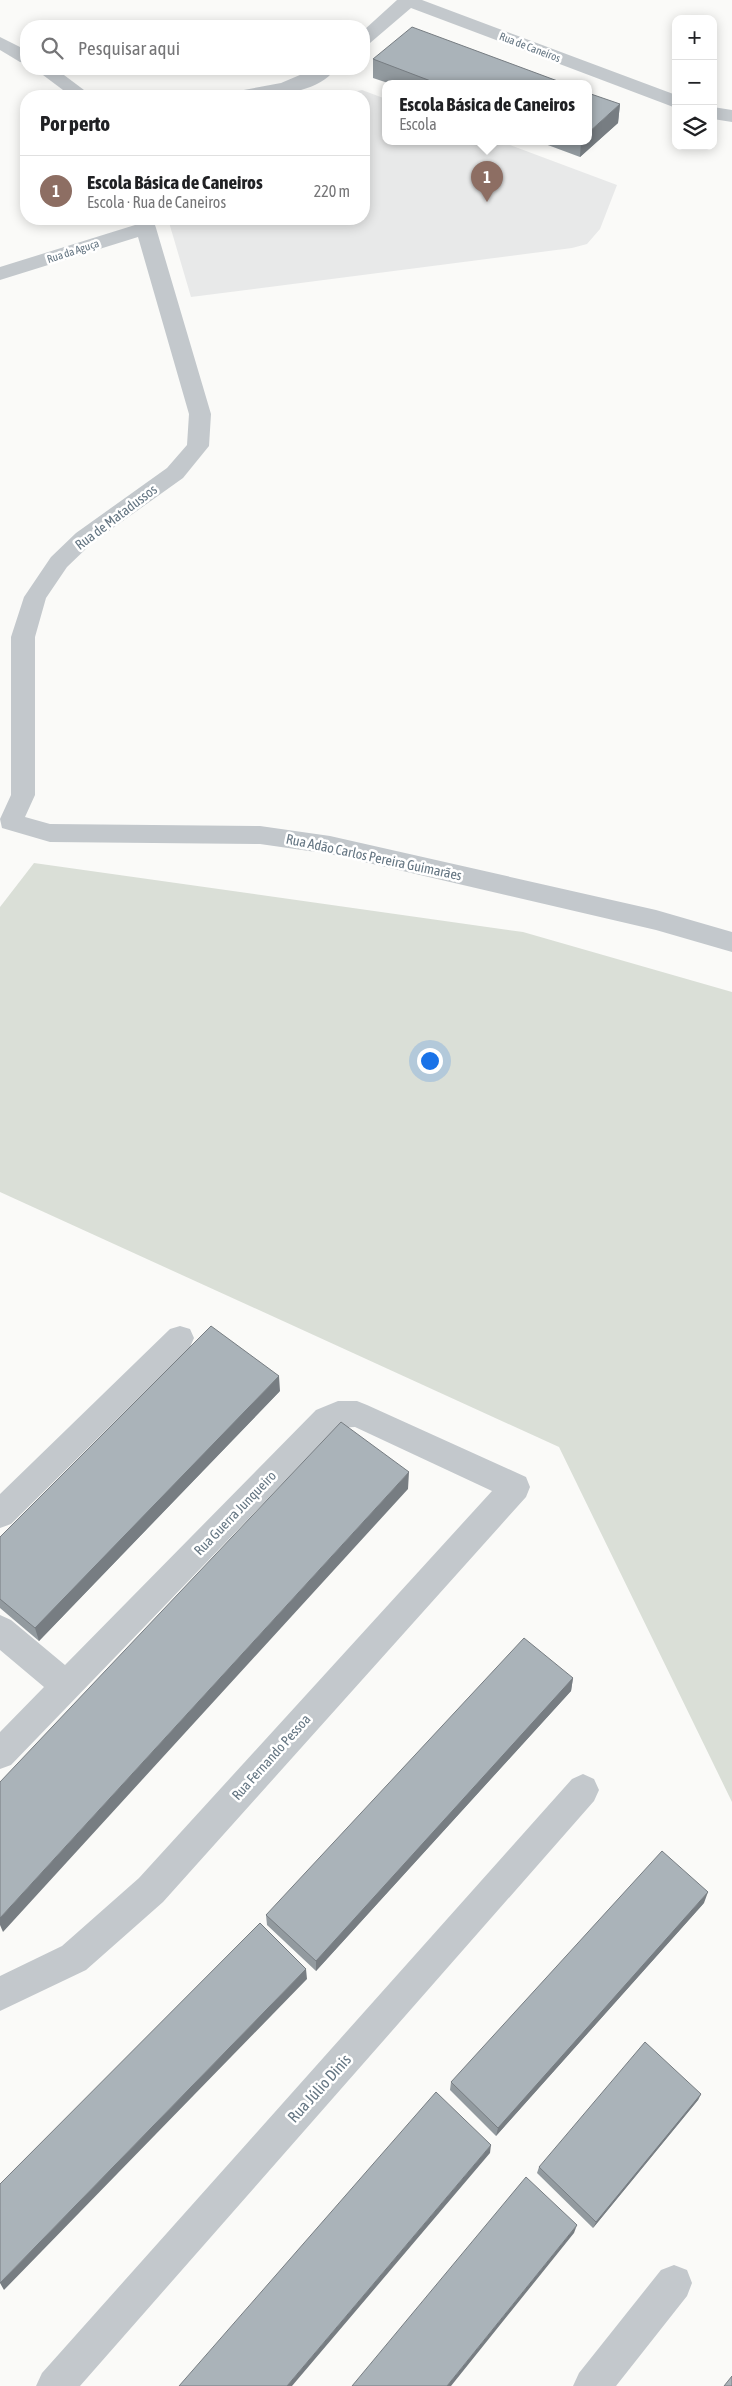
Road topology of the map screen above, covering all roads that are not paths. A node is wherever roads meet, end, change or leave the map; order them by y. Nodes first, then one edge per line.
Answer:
1 (407, 1) edge
2 (370, 33) edge
3 (0, 42) edge
4 (20, 54) edge
5 (53, 75) edge
6 (318, 75) edge
7 (74, 90) edge
8 (276, 90) edge
9 (672, 100) edge
10 (717, 114) edge
11 (732, 116) edge
12 (138, 225) edge
13 (145, 225) edge
14 (0, 274) edge
15 (23, 637) junction
16 (0, 644) edge
17 (6, 823) edge
18 (732, 942) edge
19 (180, 1338) dead end
20 (515, 1487) joint
21 (0, 1514) edge
22 (0, 1630) edge
23 (66, 1686) junction
24 (0, 1754) edge
25 (583, 1790) dead end
26 (0, 1994) edge
27 (674, 2283) dead end
28 (55, 2386) edge
29 (592, 2386) edge

1 - 2 street
1 - 9 street, Rua de Caneiros
3 - 4 street
5 - 7 street
6 - 8 street
10 - 11 street
12 - 14 street, Rua da Aguça
13 - 15 street, Rua de Matadussos
15 - 16 street
15 - 17 street, Rua de Matadussos
17 - 18 street, Rua Adão Carlos Pereira Guimarães
19 - 21 street
20 - 23 street, Rua Guerra Junqueiro
20 - 26 street, Rua Fernando Pessoa
22 - 23 street
23 - 24 street, Rua Guerra Junqueiro
25 - 28 street, Rua Júlio Dinis
27 - 29 street

